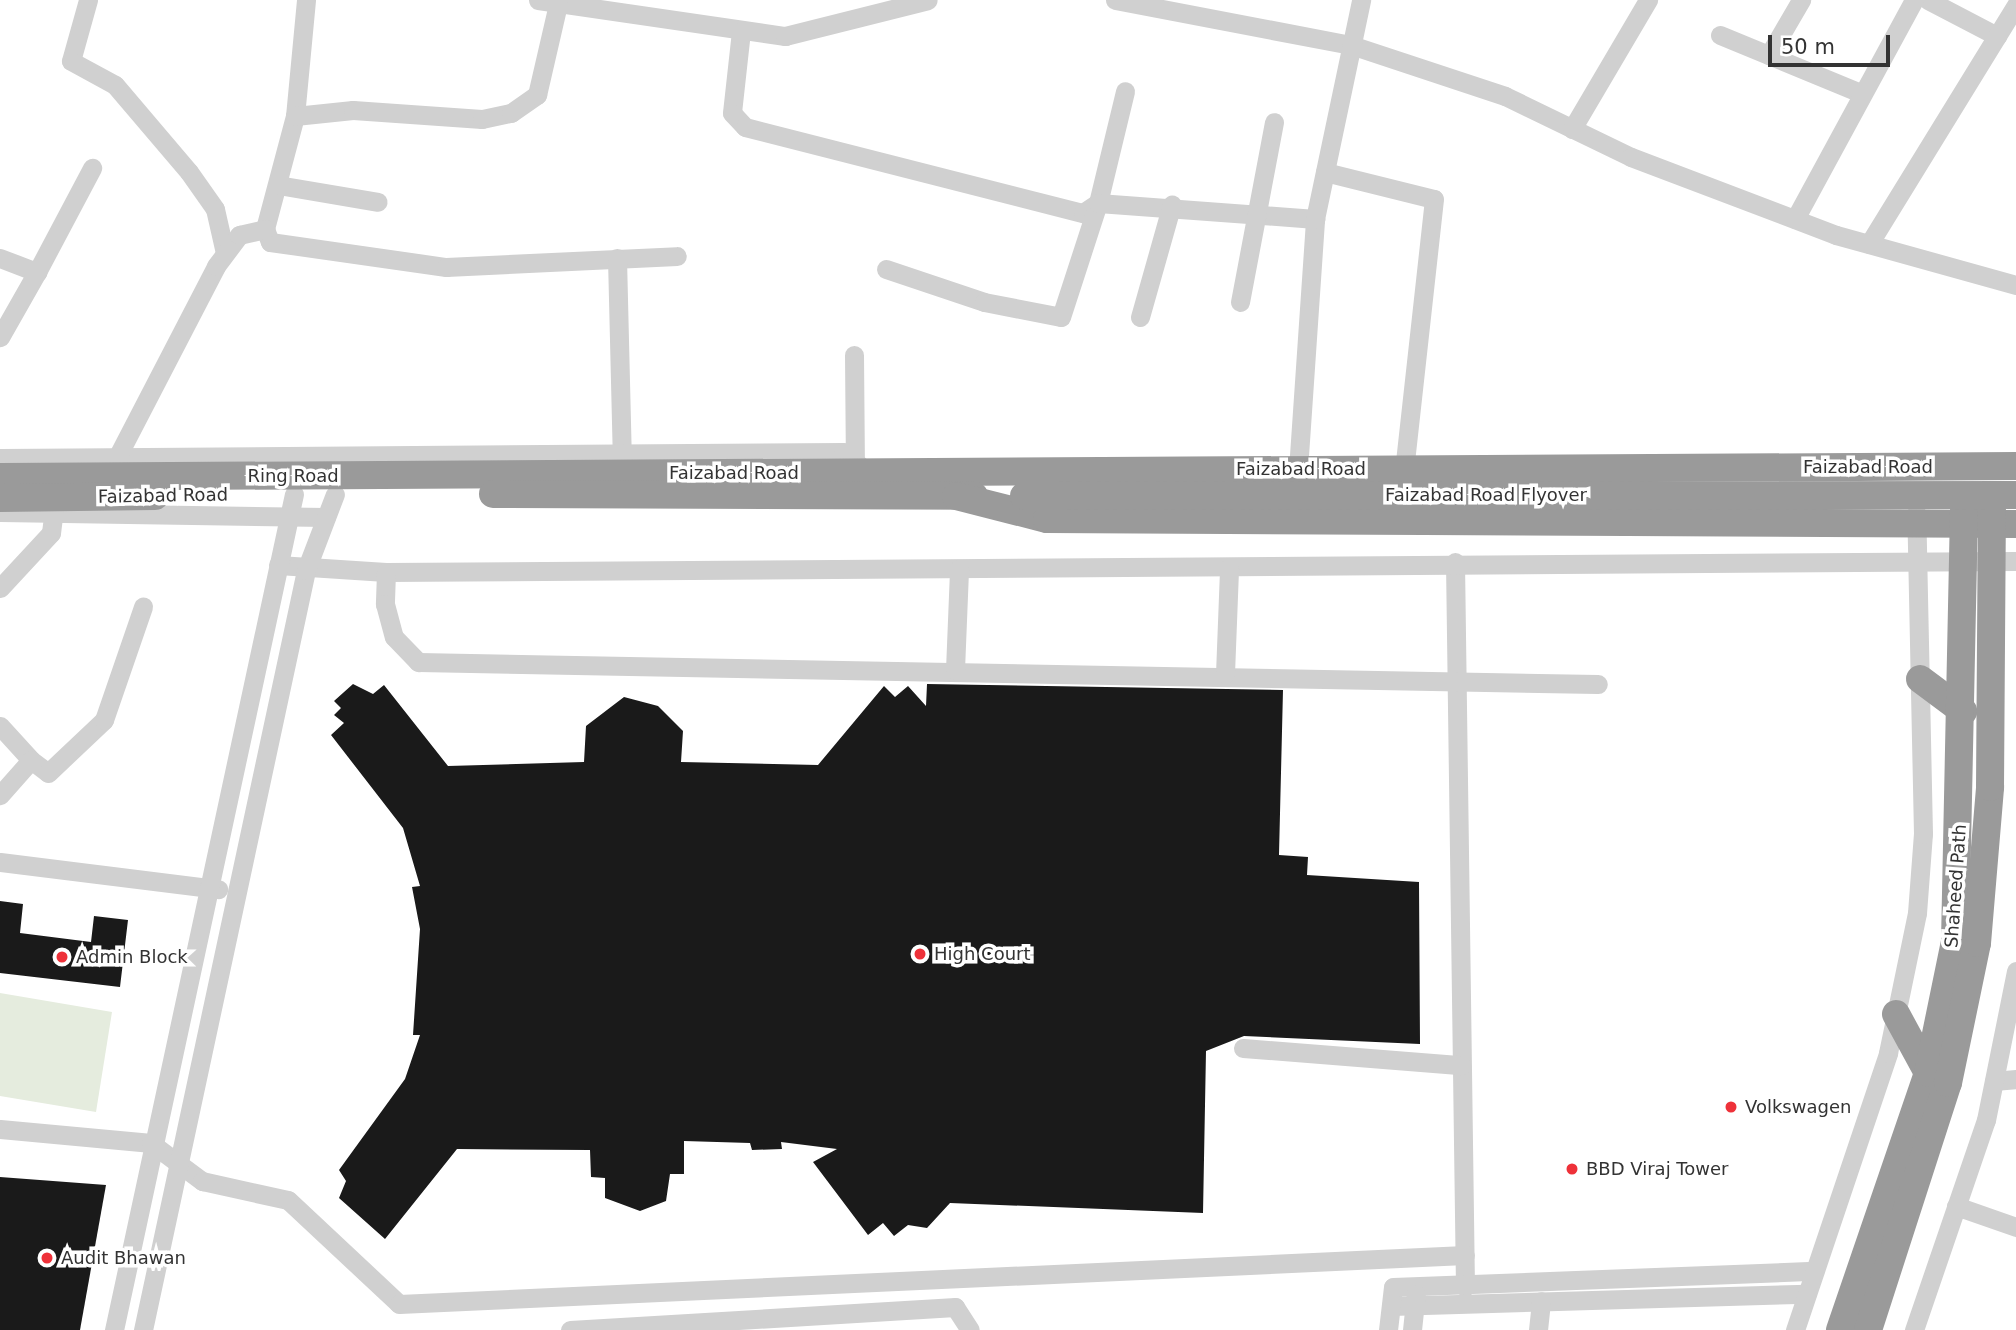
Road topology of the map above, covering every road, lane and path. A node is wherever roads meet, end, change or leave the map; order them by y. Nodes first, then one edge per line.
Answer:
1 (88, 0) edge
2 (306, 0) edge
3 (928, 0) edge
4 (1115, 0) edge
5 (1361, 0) edge
6 (1648, 0) edge
7 (1801, 0) edge
8 (1914, 0) edge
9 (1928, 0) edge
10 (548, 2) edge
11 (2016, 5) edge
12 (593, 6) edge
13 (741, 31) junction
14 (1720, 35) dead end
15 (1997, 36) junction
16 (1351, 45) junction
17 (1769, 55) junction
18 (1125, 91) dead end
19 (1861, 93) junction
20 (295, 116) junction
21 (1274, 122) dead end
22 (1572, 129) junction
23 (92, 168) dead end
24 (1325, 172) junction
25 (278, 185) junction
26 (378, 202) dead end
27 (1098, 202) junction
28 (1172, 204) junction
29 (1256, 215) junction
30 (1315, 219) junction
31 (1795, 219) junction
32 (265, 229) junction
33 (1869, 244) junction
34 (225, 253) junction
35 (677, 256) dead end
36 (0, 258) edge
37 (617, 258) junction
38 (886, 269) dead end
39 (37, 272) junction
40 (2016, 285) edge
41 (1240, 302) dead end
42 (1140, 317) dead end
43 (0, 338) edge
44 (854, 355) dead end
45 (0, 458) edge
46 (622, 463) junction
47 (1964, 466) junction
48 (2004, 466) edge
49 (862, 467) junction
50 (1914, 467) junction
51 (112, 468) junction
52 (1404, 469) junction
53 (1298, 470) junction
54 (586, 474) joint
55 (0, 477) edge
56 (2016, 495) edge
57 (956, 496) junction
58 (0, 498) edge
59 (55, 505) junction
60 (292, 505) junction
61 (331, 505) junction
62 (0, 512) edge
63 (2004, 524) edge
64 (1916, 525) junction
65 (1964, 525) junction
66 (1455, 562) junction
67 (1990, 562) edge
68 (1917, 563) junction
69 (278, 565) junction
70 (1229, 568) junction
71 (959, 569) junction
72 (306, 570) junction
73 (386, 572) junction
74 (0, 588) edge
75 (143, 607) dead end
76 (955, 670) junction
77 (1225, 674) junction
78 (1454, 677) junction
79 (1920, 679) junction
80 (1598, 684) dead end
81 (1963, 711) junction
82 (0, 726) edge
83 (31, 760) junction
84 (0, 795) edge
85 (0, 862) edge
86 (206, 888) junction
87 (234, 892) junction
88 (2016, 971) edge
89 (1896, 1014) junction
90 (2012, 1017) edge
91 (1243, 1048) dead end
92 (1461, 1065) junction
93 (1927, 1073) junction
94 (2016, 1079) edge
95 (1994, 1081) junction
96 (0, 1129) edge
97 (151, 1143) junction
98 (176, 1155) junction
99 (1956, 1206) junction
100 (2016, 1227) edge
101 (1465, 1255) junction
102 (1815, 1271) junction
103 (1465, 1287) junction
104 (1807, 1294) junction
105 (1415, 1296) junction
106 (1541, 1301) junction
107 (114, 1330) edge
108 (143, 1330) edge
109 (570, 1330) edge
110 (580, 1330) edge
111 (970, 1330) edge
112 (1388, 1330) edge
113 (1412, 1330) edge
114 (1538, 1330) edge
115 (1795, 1330) edge
116 (1840, 1330) edge
117 (1868, 1330) edge
118 (1914, 1330) edge

1 - 34 street
2 - 20 street
3 - 13 street
4 - 16 street
5 - 16 street
6 - 22 street
7 - 17 street
8 - 19 street
9 - 15 street
10 - 12 street
10 - 20 street
11 - 15 street
12 - 13 street
13 - 27 street
14 - 17 street
15 - 33 street
16 - 22 street
16 - 24 street
17 - 19 street
18 - 27 street
19 - 31 street
20 - 25 street
21 - 29 street
22 - 31 street
23 - 39 street
24 - 30 street
24 - 52 street
25 - 26 street
25 - 32 street
27 - 28 street
27 - 38 street
28 - 29 street
28 - 42 street
29 - 30 street
29 - 41 street
30 - 53 street
31 - 33 street
32 - 34 street
32 - 37 street
33 - 40 street
34 - 51 street
35 - 37 street
36 - 39 street
37 - 46 street
39 - 43 street
44 - 49 street
45 - 51 street
46 - 49 highway, Faizabad Road
46 - 51 street
46 - 54 highway, Faizabad Road
47 - 48 highway, Faizabad Road
47 - 50 highway, Faizabad Road
47 - 65 highway, Shaheed Path
48 - 63 highway, Shaheed Path
49 - 53 highway, Faizabad Road
50 - 52 highway, Faizabad Road
50 - 64 street
51 - 54 highway, Ring Road
51 - 55 highway, Ring Road
52 - 53 highway, Faizabad Road
56 - 57 highway, Faizabad Road Flyover, bridge
57 - 61 highway, Faizabad Road
57 - 64 highway
58 - 59 highway, Faizabad Road
59 - 60 highway, Faizabad Road
59 - 62 street
59 - 74 street
60 - 61 highway, Faizabad Road
60 - 69 street
61 - 72 street
63 - 65 highway
63 - 67 highway, Shaheed Path
64 - 65 highway
64 - 68 street
65 - 67 highway, Shaheed Path
66 - 68 street
66 - 70 street
66 - 78 street
67 - 68 street
67 - 81 highway, Shaheed Path
67 - 117 highway, Shaheed Path
68 - 79 street
69 - 72 street
69 - 86 street
70 - 71 street
70 - 77 street
71 - 73 street
71 - 76 street
72 - 73 street
72 - 87 street
73 - 76 street
75 - 83 street
76 - 77 street
77 - 78 street
78 - 80 street
78 - 92 street
79 - 81 highway
79 - 89 street
81 - 93 highway, Shaheed Path
82 - 83 street
83 - 84 street
85 - 86 street
86 - 87 street
86 - 97 street
87 - 98 street
88 - 90 street
89 - 93 highway
89 - 102 street
90 - 95 street
91 - 92 street
92 - 101 street
93 - 116 highway, Shaheed Path
94 - 95 street
95 - 99 street
96 - 97 street
97 - 98 street
97 - 107 street
98 - 101 street
98 - 108 street
99 - 100 street
99 - 118 street
101 - 103 street
102 - 103 street
102 - 104 street
103 - 105 street
104 - 106 street
104 - 115 street
105 - 106 street
105 - 112 street
105 - 113 street
106 - 114 street
109 - 110 street
110 - 111 street

